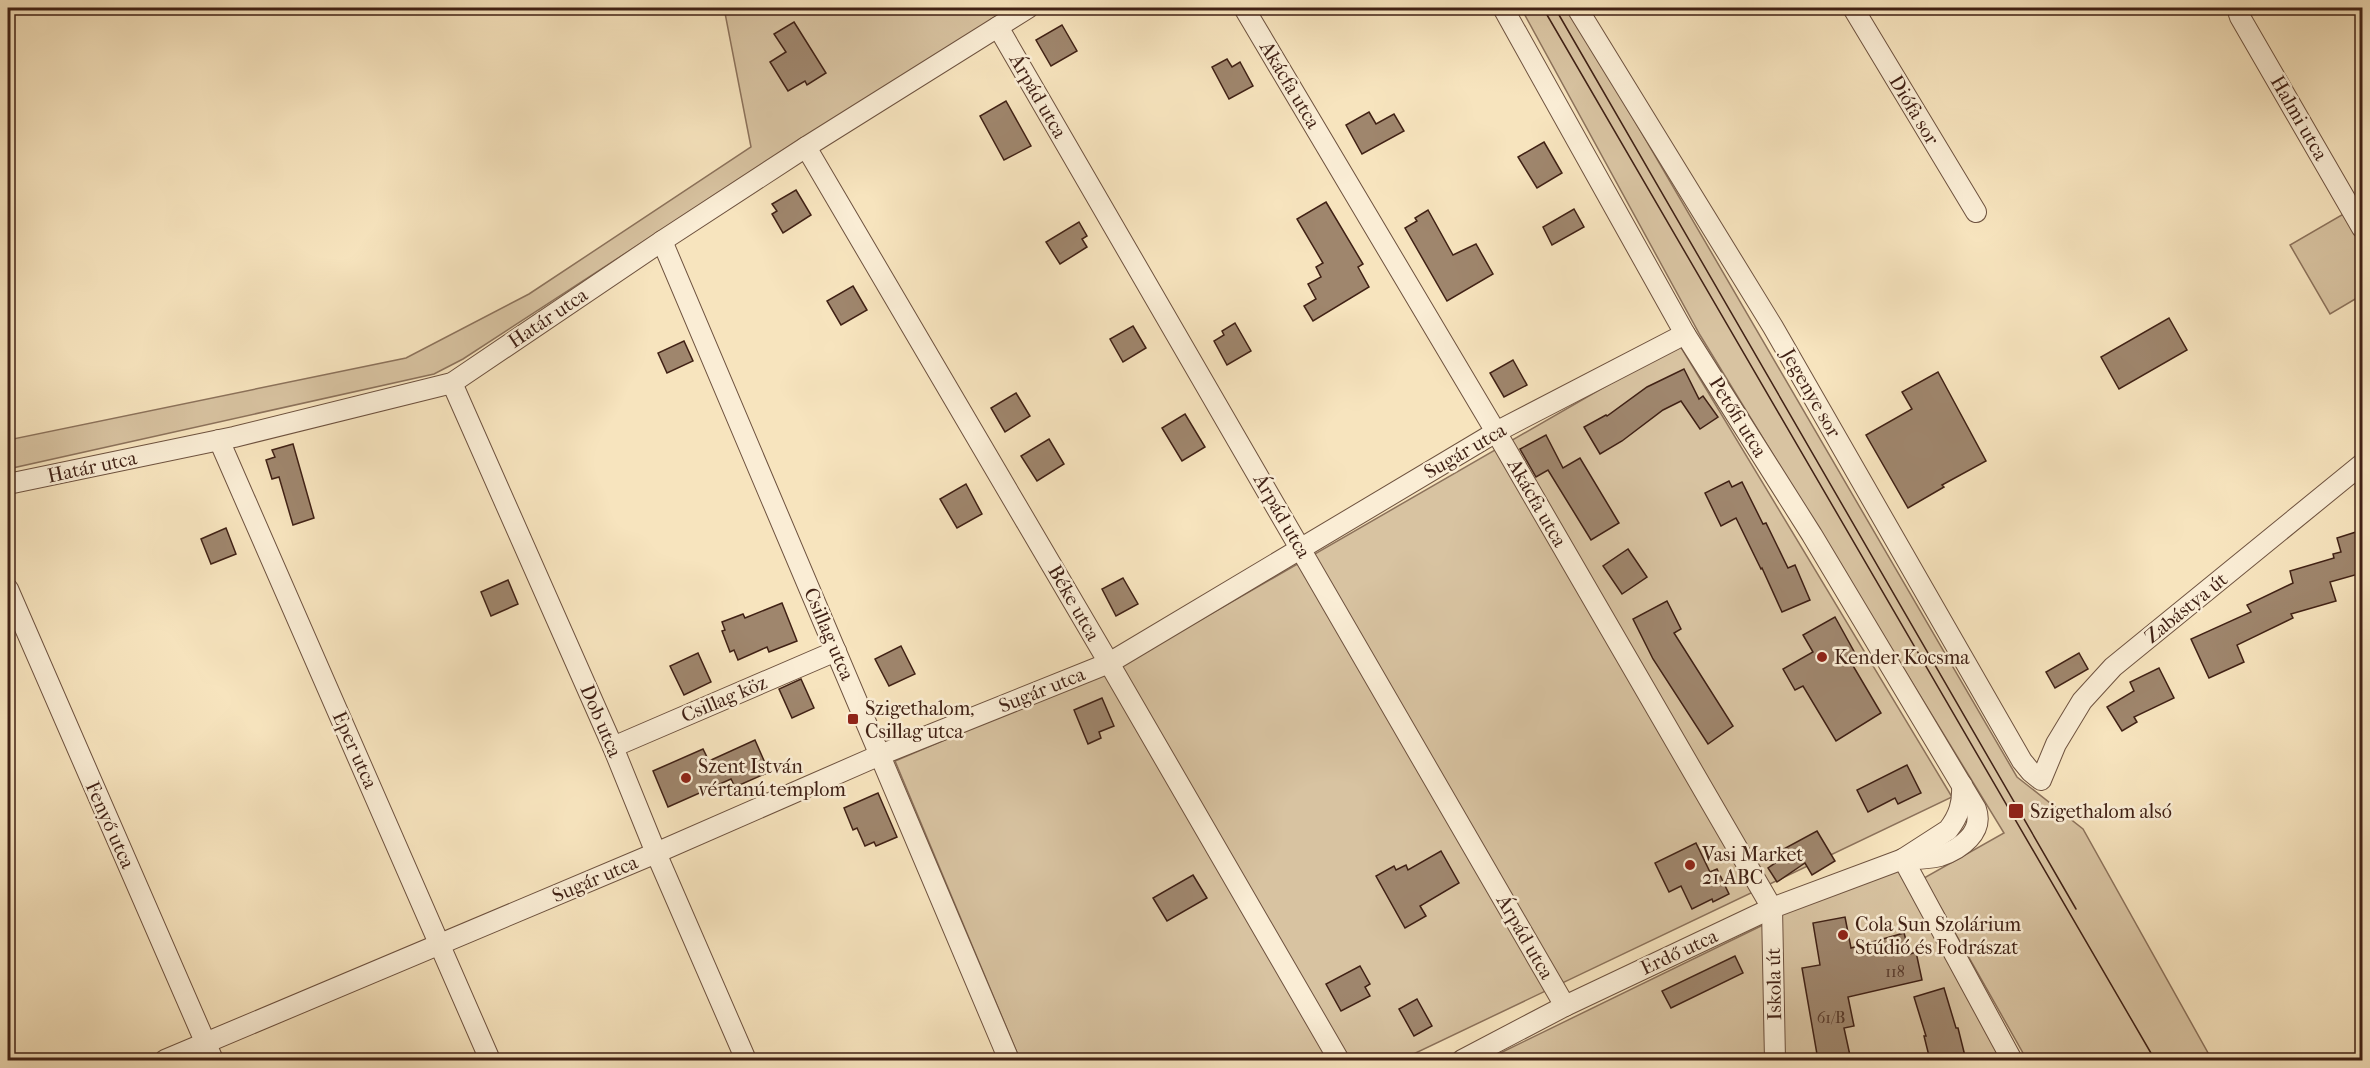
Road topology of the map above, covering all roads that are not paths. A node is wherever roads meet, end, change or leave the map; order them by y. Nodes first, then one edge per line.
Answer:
1 (1028, 8) edge
2 (1244, 8) edge
3 (1503, 8) edge
4 (1577, 8) edge
5 (1853, 8) edge
6 (2237, 8) edge
7 (998, 27) junction
8 (806, 147) junction
9 (1976, 212) dead end
10 (2362, 228) edge
11 (662, 241) junction
12 (1686, 334) junction
13 (452, 383) junction
14 (1496, 432) junction
15 (219, 440) junction
16 (2362, 464) edge
17 (8, 484) edge
18 (1300, 547) junction
19 (8, 589) edge
20 (836, 651) junction
21 (1109, 663) junction
22 (613, 747) junction
23 (880, 755) junction
24 (2041, 780) joint
25 (1962, 785) junction
26 (1978, 815) joint
27 (656, 854) junction
28 (1903, 860) junction
29 (1772, 908) junction
30 (440, 945) junction
31 (1565, 1006) junction
32 (209, 1052) edge
33 (165, 1060) edge
34 (490, 1060) edge
35 (746, 1060) edge
36 (1009, 1060) edge
37 (1339, 1060) edge
38 (1462, 1060) edge
39 (1775, 1060) edge
40 (2012, 1060) edge

1 - 7 street, Határ utca
2 - 14 street, Akácfa utca
3 - 12 street, Petőfi utca
4 - 24 street, Jegenye sor
5 - 9 street, Diófa sor
6 - 10 street, Halmi utca
7 - 8 street, Határ utca
7 - 18 street, Árpád utca
8 - 11 street, Határ utca
8 - 21 street, Béke utca
11 - 13 street, Határ utca
11 - 20 street, Csillag utca
12 - 14 street, Sugár utca
12 - 25 street, Petőfi utca
13 - 15 street, Határ utca
13 - 22 street, Dob utca
14 - 18 street, Sugár utca
14 - 29 street, Akácfa utca
15 - 17 street, Határ utca
15 - 30 street, Eper utca
16 - 24 street, Zabástya út
18 - 21 street, Sugár utca
18 - 31 street, Árpád utca
19 - 32 street, Fenyő utca
20 - 22 street, Csillag köz
20 - 23 street, Csillag utca
21 - 23 street, Sugár utca
21 - 37 street, Béke utca
22 - 27 street, Dob utca
23 - 27 street, Sugár utca
23 - 36 street, Csillag utca
25 - 26 street, Petőfi utca
25 - 28 street, Erdő utca
26 - 28 street, Erdő utca
27 - 30 street, Sugár utca
27 - 35 street, Dob utca
28 - 29 street, Erdő utca
28 - 40 street
29 - 31 street, Erdő utca
29 - 39 street, Iskola út
30 - 32 street, Sugár utca
30 - 34 street, Eper utca
31 - 38 street, Erdő utca
32 - 33 street, Sugár utca

